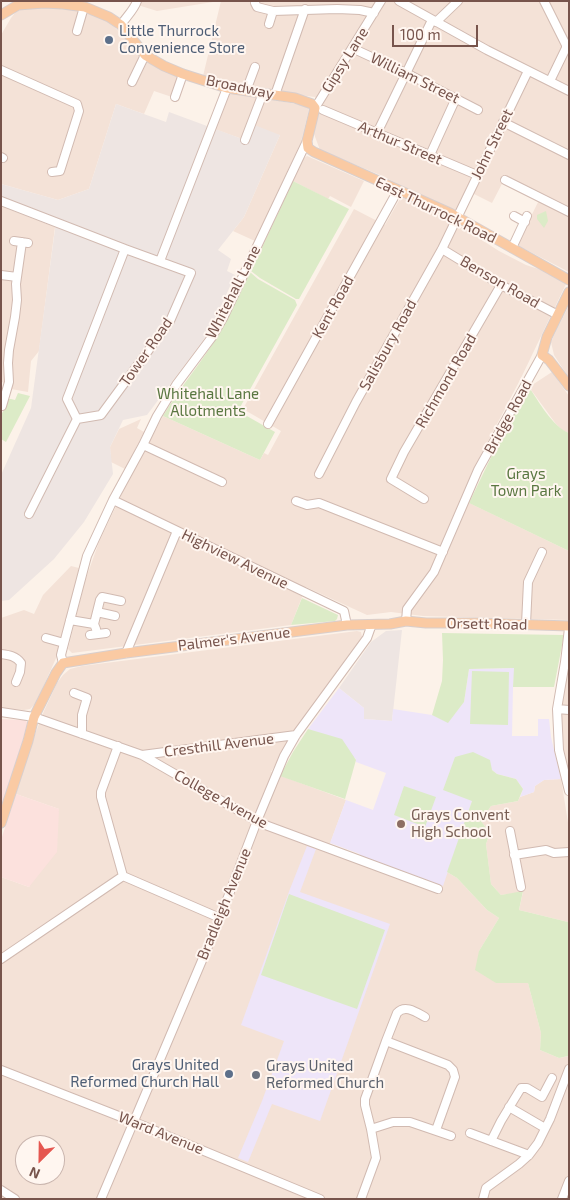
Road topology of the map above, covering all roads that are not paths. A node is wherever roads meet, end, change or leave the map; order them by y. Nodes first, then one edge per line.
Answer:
1 (137, 1) edge
2 (381, 1) edge
3 (399, 1) edge
4 (458, 1) edge
5 (544, 1) edge
6 (255, 4) dead end
7 (84, 7) junction
8 (305, 9) junction
9 (273, 11) junction
10 (374, 13) junction
11 (1, 15) edge
12 (434, 21) junction
13 (269, 24) dead end
14 (121, 25) junction
15 (78, 31) dead end
16 (352, 48) junction
17 (567, 52) edge
18 (145, 55) junction
19 (255, 68) dead end
20 (1, 70) edge
21 (528, 71) junction
22 (406, 73) junction
23 (183, 74) junction
24 (550, 81) junction
25 (132, 82) dead end
26 (227, 88) junction
27 (569, 91) edge
28 (246, 92) junction
29 (263, 94) junction
30 (275, 95) junction
31 (175, 97) dead end
32 (456, 98) junction
33 (319, 109) junction
34 (478, 110) dead end
35 (503, 122) junction
36 (377, 133) junction
37 (245, 140) dead end
38 (307, 141) junction
39 (430, 155) junction
40 (569, 155) edge
41 (52, 172) dead end
42 (477, 176) junction
43 (505, 180) dead end
44 (398, 190) junction
45 (1, 201) edge
46 (569, 212) edge
47 (514, 216) dead end
48 (457, 217) junction
49 (21, 242) dead end
50 (512, 248) junction
51 (125, 249) junction
52 (442, 249) junction
53 (160, 261) junction
54 (1, 275) edge
55 (17, 277) junction
56 (569, 280) edge
57 (502, 285) junction
58 (569, 292) edge
59 (558, 315) junction
60 (1, 345) edge
61 (10, 347) junction
62 (542, 355) junction
63 (569, 386) edge
64 (2, 406) edge
65 (77, 419) junction
66 (268, 424) dead end
67 (143, 445) junction
68 (319, 474) dead end
69 (222, 482) dead end
70 (424, 499) dead end
71 (113, 500) junction
72 (296, 501) dead end
73 (29, 514) dead end
74 (177, 531) junction
75 (443, 552) junction
76 (542, 552) dead end
77 (121, 601) dead end
78 (97, 612) junction
79 (115, 616) dead end
80 (70, 620) junction
81 (406, 621) junction
82 (94, 624) junction
83 (372, 624) junction
84 (526, 624) junction
85 (347, 625) junction
86 (569, 627) edge
87 (106, 633) dead end
88 (46, 638) dead end
89 (64, 644) junction
90 (126, 653) junction
91 (1, 654) edge
92 (63, 663) junction
93 (16, 682) dead end
94 (74, 693) dead end
95 (557, 709) junction
96 (569, 710) edge
97 (1, 712) edge
98 (34, 717) junction
99 (82, 734) junction
100 (296, 735) junction
101 (118, 746) junction
102 (142, 755) junction
103 (569, 791) edge
104 (256, 821) junction
105 (1, 822) edge
106 (510, 831) dead end
107 (569, 852) edge
108 (514, 855) junction
109 (123, 876) junction
110 (521, 887) dead end
111 (438, 888) dead end
112 (220, 918) junction
113 (1, 959) edge
114 (425, 1017) dead end
115 (386, 1041) junction
116 (569, 1069) edge
117 (1, 1070) edge
118 (552, 1078) dead end
119 (509, 1107) junction
120 (134, 1122) junction
121 (545, 1128) junction
122 (370, 1129) junction
123 (436, 1130) junction
124 (470, 1133) dead end
125 (450, 1136) dead end
126 (491, 1141) junction
127 (529, 1155) junction
128 (569, 1182) edge
129 (1, 1190) edge
130 (15, 1199) edge
131 (101, 1199) edge
132 (320, 1199) edge
133 (362, 1199) edge
134 (483, 1199) edge
135 (562, 1199) edge

1 - 14 street
2 - 10 street, Gipsy Lane
3 - 12 street
4 - 12 street
5 - 17 street
6 - 9 street
7 - 11 main road
7 - 14 main road
7 - 15 street
8 - 9 street
8 - 10 street
8 - 30 street
9 - 13 street
10 - 16 street, Gipsy Lane
12 - 21 street
12 - 22 street
14 - 18 main road
16 - 22 street, William Street
16 - 33 street, Gipsy Lane
17 - 24 street
18 - 23 main road, Broadway
18 - 25 street
19 - 28 street
20 - 41 street
21 - 24 street
21 - 35 street, John Street
22 - 32 street, William Street
22 - 36 street
23 - 26 main road, Broadway
23 - 31 street
24 - 27 street
26 - 28 main road, Broadway
26 - 53 street
28 - 29 main road, Broadway
29 - 30 main road, Broadway
29 - 37 street
30 - 33 main road, Broadway
32 - 34 street, William Street
32 - 39 street
33 - 36 street, Arthur Street
33 - 38 main road, Whitehall Lane
35 - 40 street
35 - 42 street, John Street
36 - 39 street, Arthur Street
38 - 44 main road, East Thurrock Road
38 - 67 street, Whitehall Lane
39 - 42 street, Arthur Street
42 - 48 street, John Street
43 - 46 street
44 - 48 main road, East Thurrock Road
44 - 66 street, Kent Road
45 - 51 street, Tower Road
47 - 50 street
48 - 50 main road, East Thurrock Road
48 - 52 street, Salisbury Road
49 - 55 street
50 - 56 main road, East Thurrock Road
51 - 53 street, Tower Road
51 - 65 street
52 - 57 street, Benson Road
52 - 68 street, Salisbury Road
53 - 65 street, Tower Road
54 - 55 street
55 - 61 street
57 - 59 street, Benson Road
57 - 70 street, Richmond Road
58 - 59 main road, Bridge Road
59 - 62 main road, Bridge Road
60 - 61 street
61 - 64 street
62 - 63 main road
62 - 75 street, Bridge Road
65 - 73 street
67 - 69 street
67 - 71 street, Whitehall Lane
71 - 74 street, Highview Avenue
71 - 80 street, Whitehall Lane
72 - 75 street
74 - 85 street, Highview Avenue
74 - 90 street
75 - 81 street, Bridge Road
76 - 84 street
77 - 78 street
78 - 79 street
78 - 82 street
80 - 82 street
80 - 89 street, Whitehall Lane
81 - 83 main road, Palmer's Avenue
81 - 84 main road, Orsett Road
82 - 87 street
83 - 85 main road, Palmer's Avenue
83 - 100 street, Bradleigh Avenue
84 - 86 main road, Orsett Road
85 - 90 main road, Palmer's Avenue
86 - 95 street
88 - 89 street
89 - 92 street, Whitehall Lane
90 - 92 main road, Palmer's Avenue
91 - 93 street
92 - 98 main road
94 - 99 street
95 - 96 street
95 - 103 street
97 - 98 street, College Avenue
98 - 99 street, College Avenue
98 - 105 main road
99 - 101 street, College Avenue
100 - 102 street, Cresthill Avenue
100 - 104 street, Bradleigh Avenue
101 - 102 street, College Avenue
101 - 109 street
102 - 104 street, College Avenue
104 - 111 street, College Avenue
104 - 112 street, Bradleigh Avenue
106 - 108 street
107 - 108 street
108 - 110 street
109 - 112 street
109 - 113 street
112 - 120 street, Bradleigh Avenue
114 - 115 street
115 - 122 street
115 - 123 street
116 - 121 street
117 - 120 street, Ward Avenue
118 - 119 street
119 - 121 street
119 - 126 street
120 - 131 street, Bradleigh Avenue
120 - 132 street, Ward Avenue
121 - 127 street
122 - 123 street
122 - 133 street
123 - 125 street
124 - 126 street
126 - 127 street
127 - 134 street
128 - 135 street
129 - 130 street

